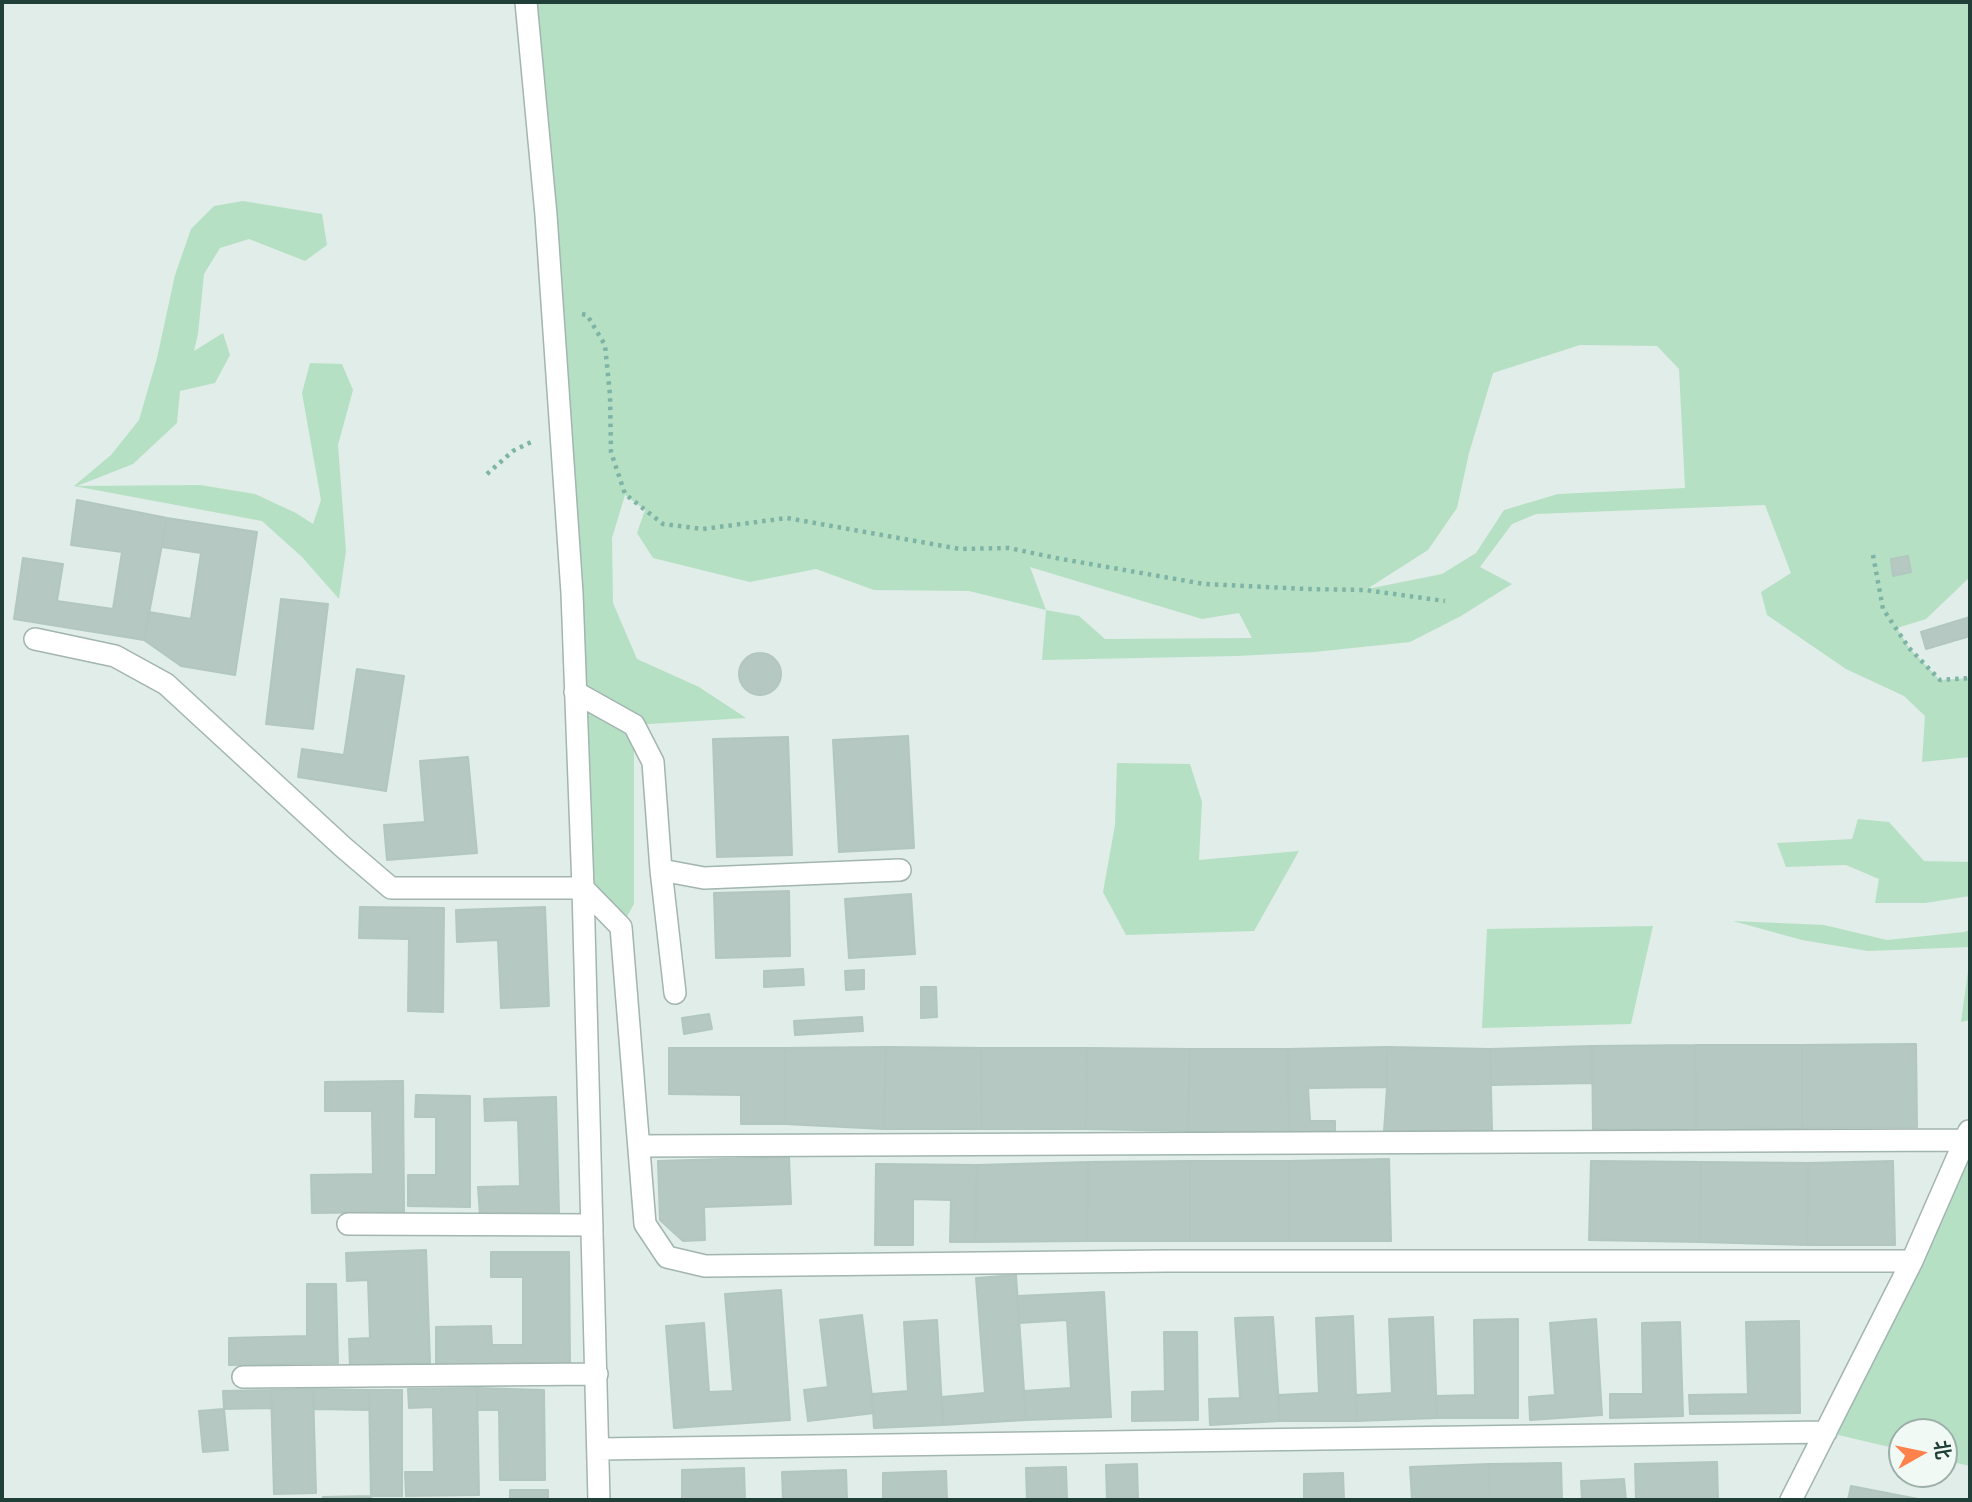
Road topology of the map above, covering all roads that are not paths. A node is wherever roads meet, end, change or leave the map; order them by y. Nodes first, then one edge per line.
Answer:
1 (526, 2) edge
2 (35, 639) dead end
3 (575, 692) junction
4 (661, 870) junction
5 (900, 870) dead end
6 (583, 888) junction
7 (675, 993) dead end
8 (1968, 1134) edge
9 (639, 1146) junction
10 (348, 1224) dead end
11 (592, 1225) junction
12 (1912, 1261) junction
13 (597, 1374) junction
14 (243, 1377) dead end
15 (1826, 1432) junction
16 (598, 1449) junction
17 (599, 1500) edge
18 (1791, 1500) edge

1 - 3 street
2 - 6 street
3 - 4 street
3 - 6 street
4 - 5 street
4 - 7 street
6 - 9 street
6 - 11 street
8 - 9 street
8 - 12 street
9 - 12 street
10 - 11 street
11 - 13 street
12 - 15 street
13 - 14 street
13 - 16 street
15 - 16 street
15 - 18 street
16 - 17 street

